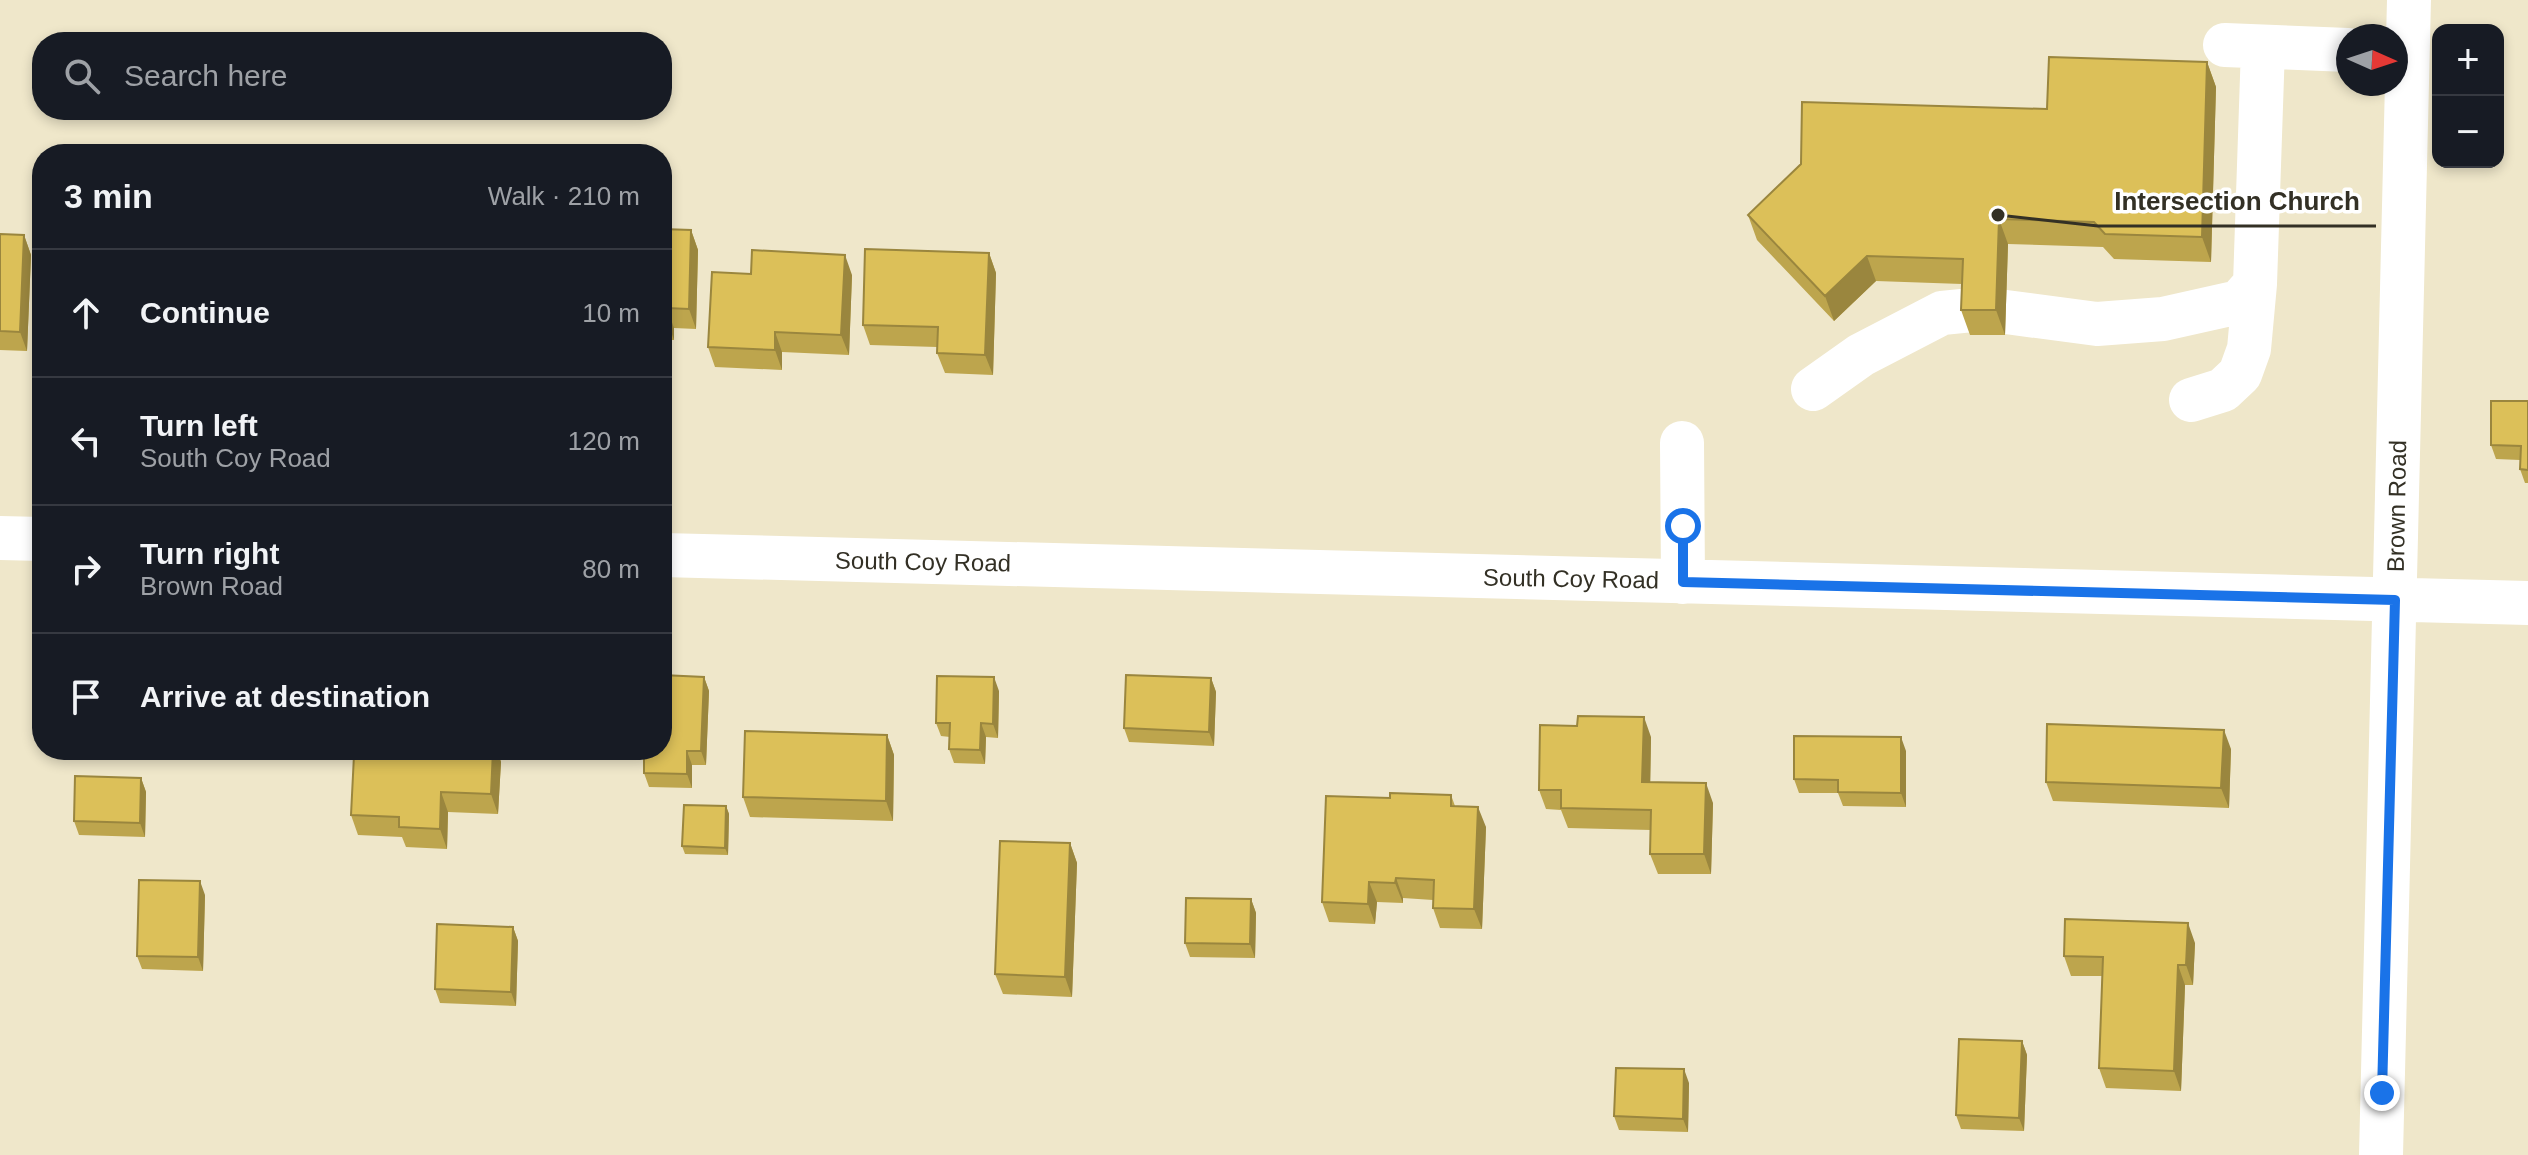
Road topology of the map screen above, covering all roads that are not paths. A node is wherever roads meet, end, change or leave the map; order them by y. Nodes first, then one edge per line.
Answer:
1 (2409, 0) edge
2 (2406, 24) edge
3 (2336, 50) edge
4 (2401, 96) edge
5 (2255, 284) junction
6 (1813, 389) dead end
7 (2191, 400) dead end
8 (1682, 443) dead end
9 (0, 538) edge
10 (32, 539) edge
11 (672, 555) edge
12 (1683, 582) junction
13 (2395, 600) junction
14 (2528, 603) edge
15 (2381, 1155) edge

1 - 2 street, Brown Road
3 - 5 street
4 - 13 street, Brown Road
5 - 6 street
5 - 7 street
8 - 12 street
9 - 10 street
11 - 12 street, South Coy Road
12 - 13 street, South Coy Road
13 - 14 street, South Coy Road
13 - 15 street, Brown Road

